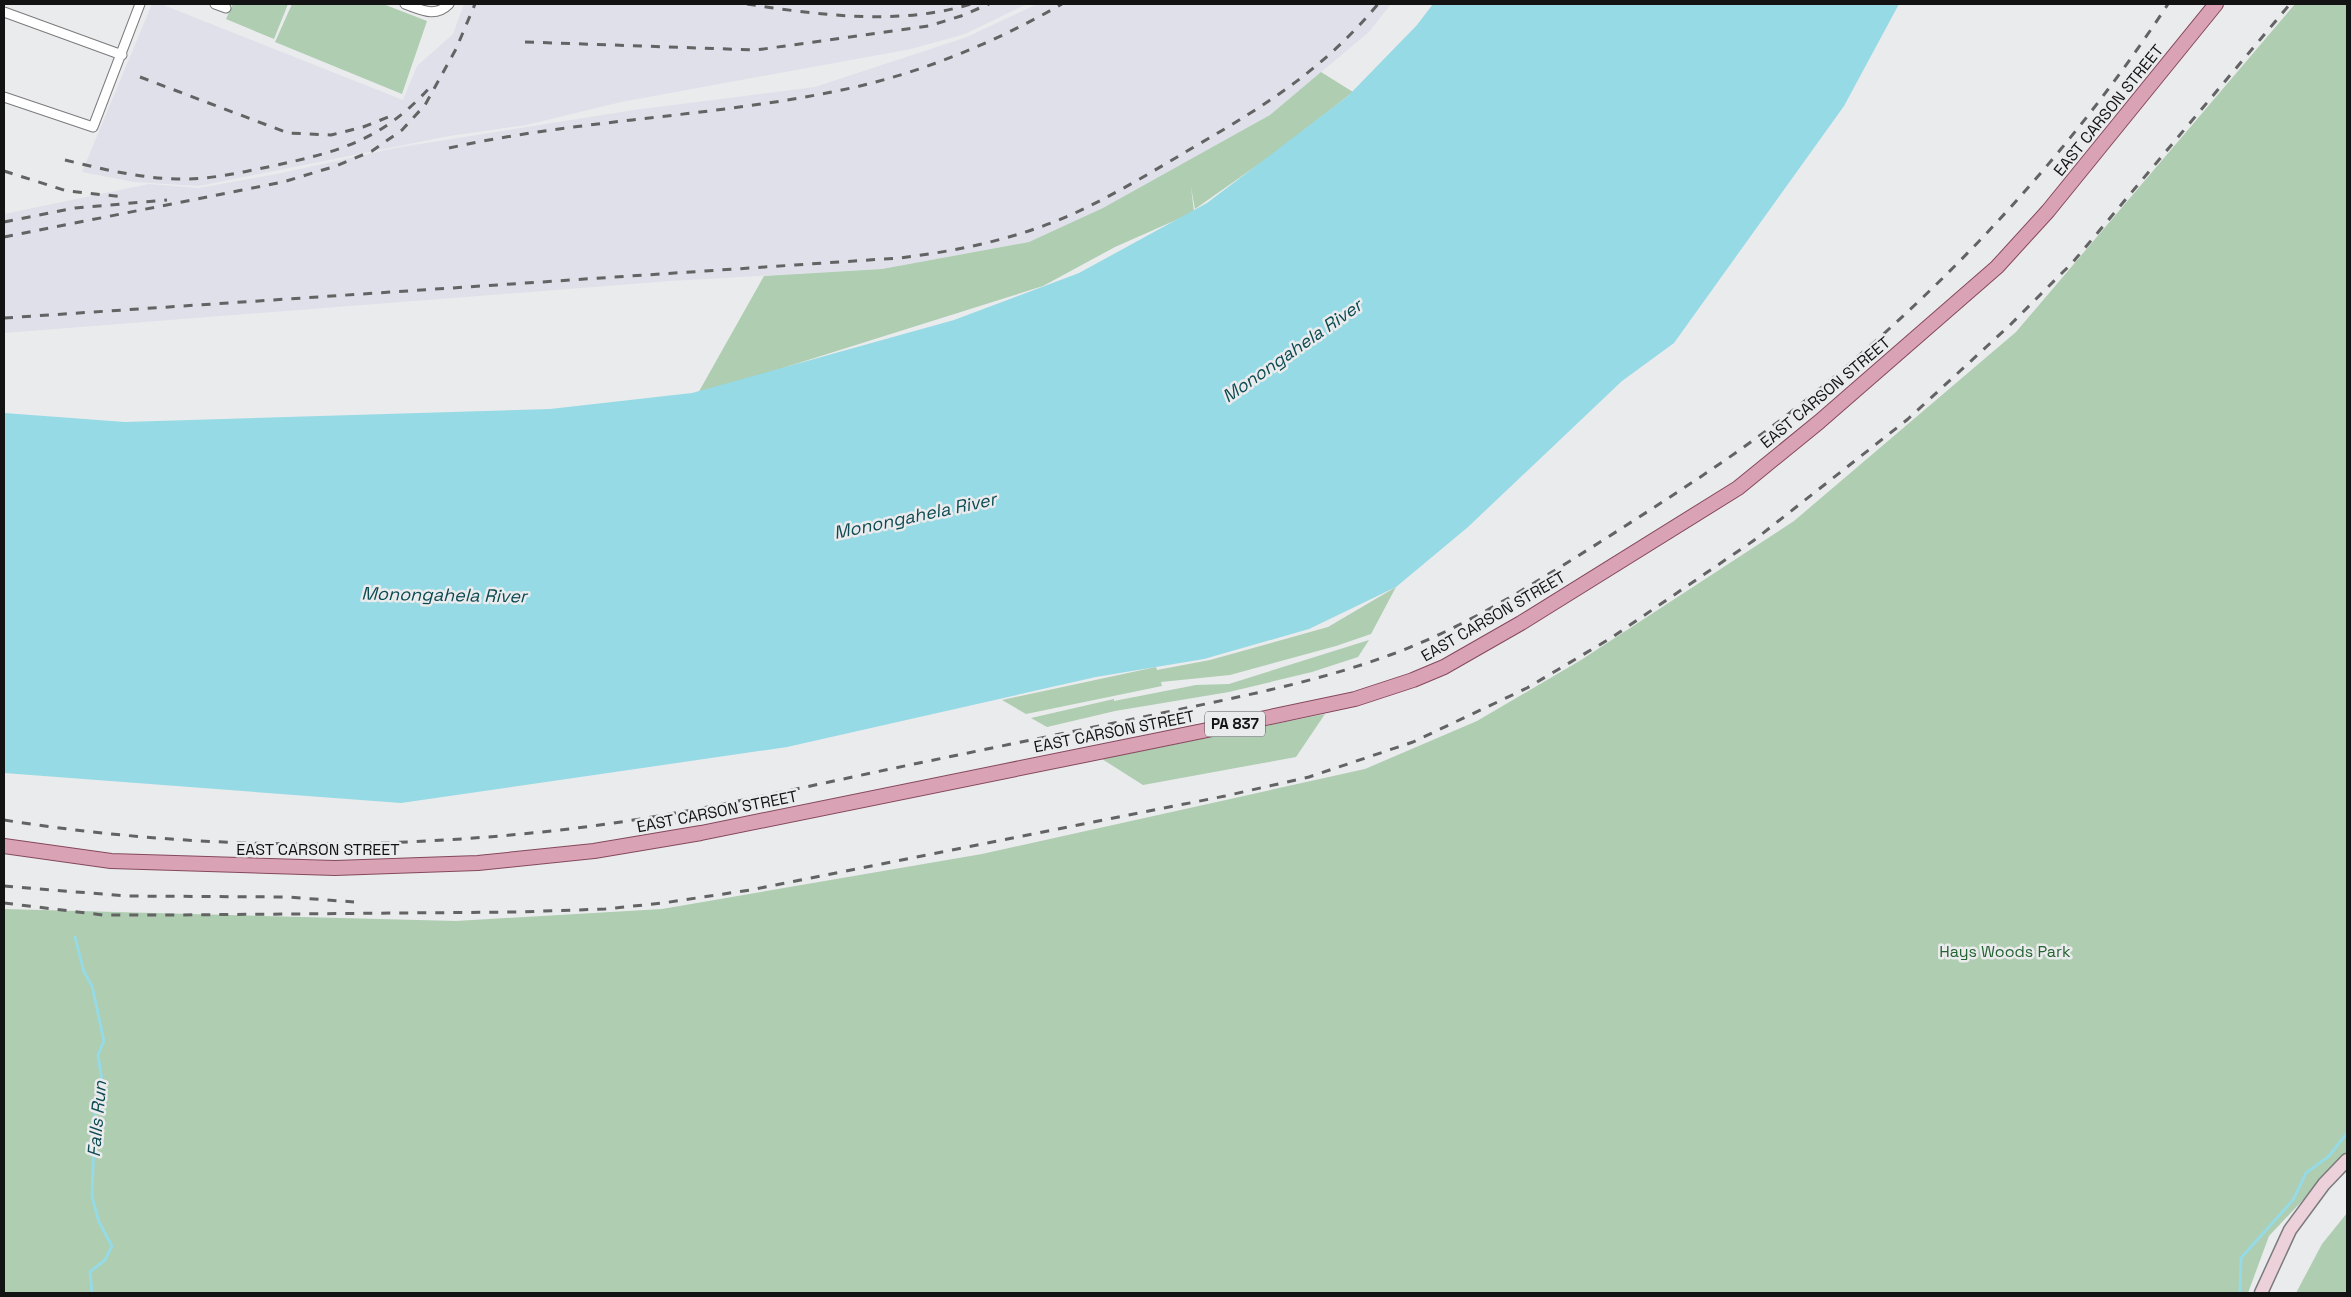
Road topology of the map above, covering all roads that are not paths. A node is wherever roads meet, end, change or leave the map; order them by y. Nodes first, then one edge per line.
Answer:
1 (140, 4) edge
2 (215, 4) edge
3 (405, 4) edge
4 (449, 4) edge
5 (2216, 4) edge
6 (226, 8) dead end
7 (4, 12) edge
8 (122, 55) junction
9 (4, 97) edge
10 (4, 846) edge
11 (2347, 1160) edge
12 (2261, 1293) edge

1 - 8 street
2 - 6 street
3 - 4 street
5 - 10 main road, EAST CARSON STREET / PA 837
7 - 8 street
8 - 9 street
11 - 12 main road

